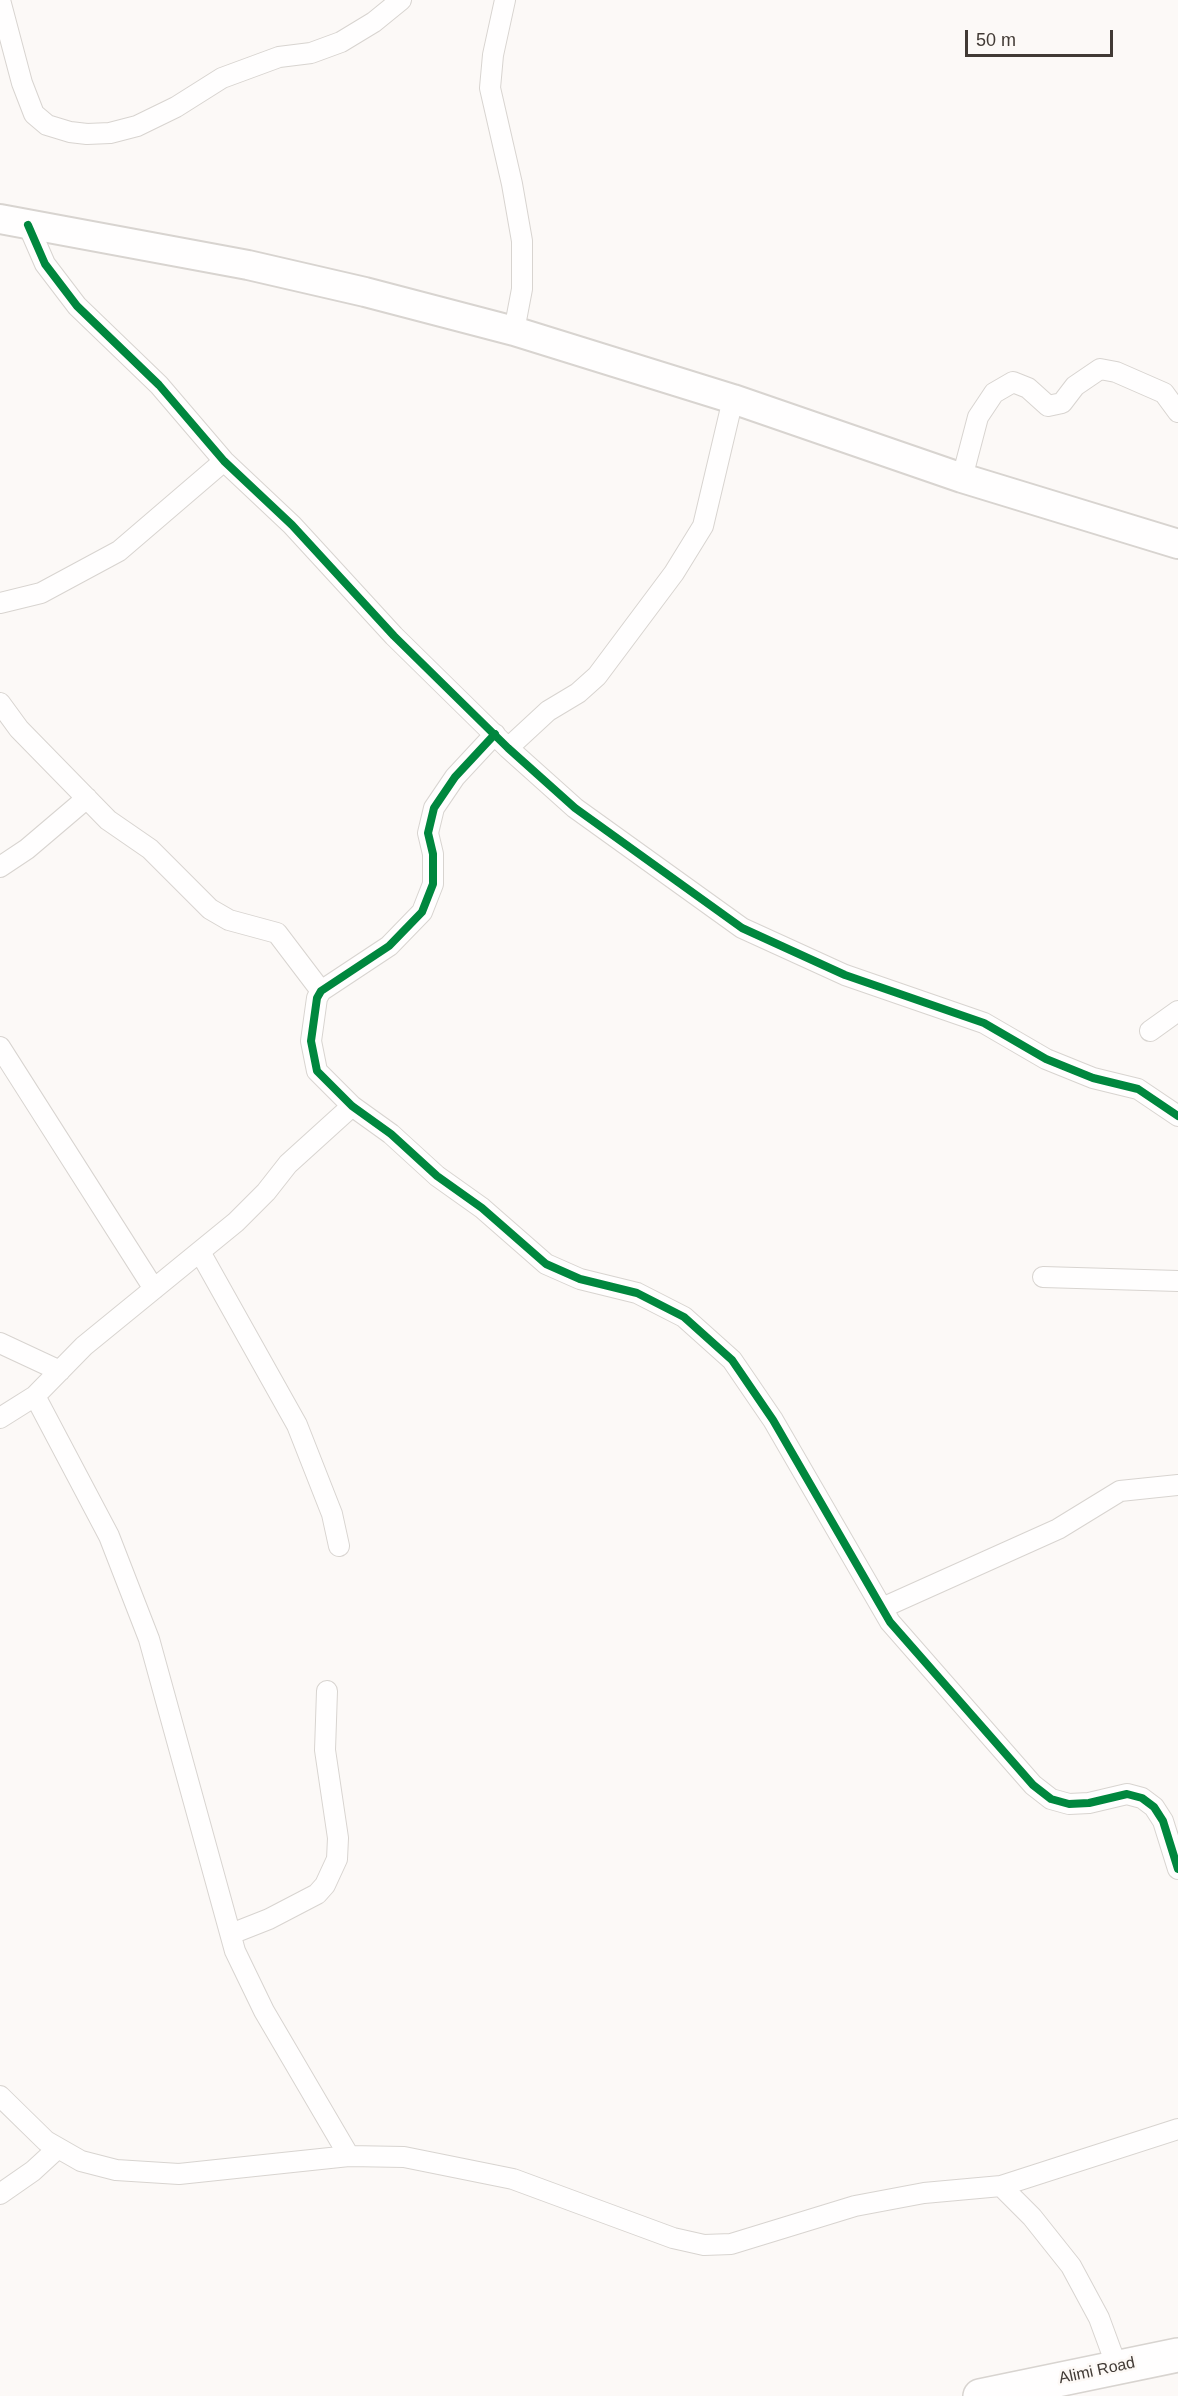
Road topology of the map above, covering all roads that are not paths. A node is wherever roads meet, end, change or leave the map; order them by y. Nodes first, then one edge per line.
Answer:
1 (0, 0) edge
2 (401, 0) edge
3 (505, 0) edge
4 (0, 219) edge
5 (28, 225) junction
6 (514, 331) junction
7 (733, 399) junction
8 (1178, 412) edge
9 (224, 461) junction
10 (962, 478) junction
11 (1178, 544) edge
12 (3, 596) edge
13 (0, 703) edge
14 (501, 741) junction
15 (87, 798) junction
16 (0, 867) edge
17 (321, 991) junction
18 (1178, 1011) edge
19 (1150, 1031) dead end
20 (0, 1047) edge
21 (352, 1106) junction
22 (1178, 1116) edge
23 (200, 1252) junction
24 (1043, 1277) dead end
25 (1178, 1281) edge
26 (154, 1289) junction
27 (0, 1343) edge
28 (60, 1371) junction
29 (35, 1396) junction
30 (0, 1418) edge
31 (1178, 1485) edge
32 (339, 1546) dead end
33 (882, 1608) junction
34 (327, 1691) dead end
35 (1178, 1869) edge
36 (231, 1934) junction
37 (0, 2096) edge
38 (1178, 2129) edge
39 (58, 2148) junction
40 (349, 2156) junction
41 (1001, 2186) junction
42 (0, 2194) edge
43 (1178, 2355) edge
44 (1117, 2367) junction
45 (1178, 2372) edge
46 (980, 2396) edge
47 (1057, 2396) edge

1 - 2 street
3 - 6 street
4 - 5 street
5 - 6 street
5 - 9 street
6 - 7 street
7 - 10 street
7 - 14 street
8 - 10 street
9 - 12 street
9 - 14 street
10 - 11 street
13 - 15 street
14 - 17 street
14 - 22 street
15 - 16 street
15 - 17 street
17 - 21 street
18 - 19 street
20 - 26 street
21 - 23 street
21 - 33 street
23 - 26 street
23 - 32 street
24 - 25 street
26 - 28 street
27 - 28 street
28 - 29 street
29 - 30 street
29 - 36 street
31 - 33 street
33 - 35 street
34 - 36 street
36 - 40 street
37 - 39 street
38 - 41 street
39 - 40 street
39 - 42 street
40 - 41 street
41 - 44 street
43 - 44 highway, Alimi Road
44 - 46 highway, Alimi Road
45 - 47 highway

